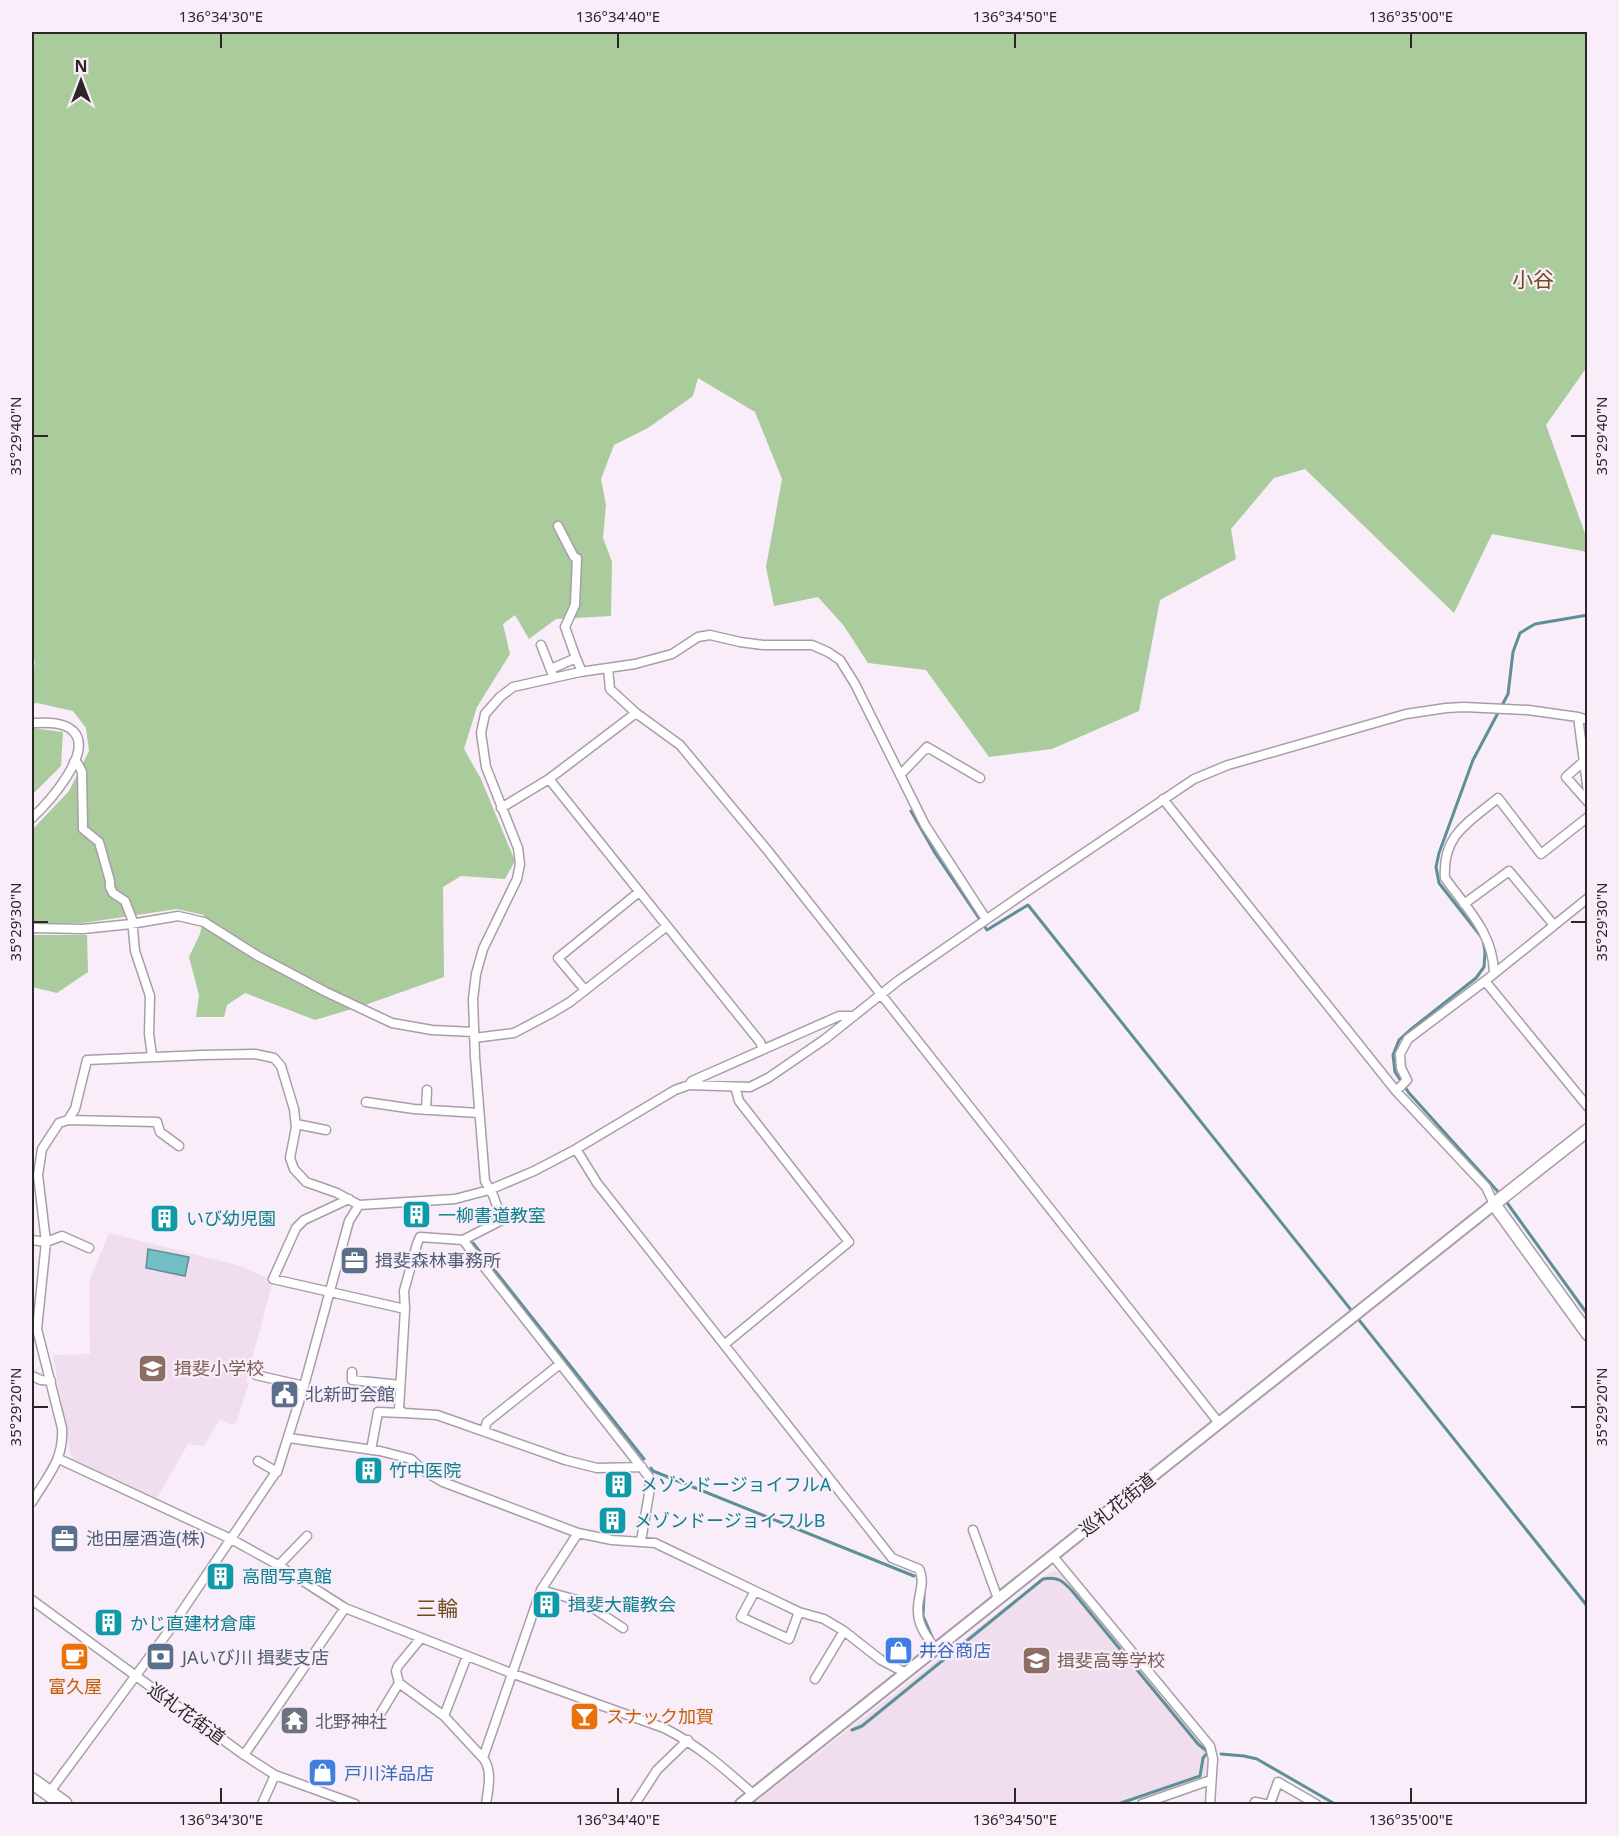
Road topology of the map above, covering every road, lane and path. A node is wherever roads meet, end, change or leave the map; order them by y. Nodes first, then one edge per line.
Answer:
1 (558, 526) dead end
2 (541, 645) dead end
3 (576, 658) junction
4 (608, 668) junction
5 (551, 669) junction
6 (582, 672) junction
7 (551, 679) junction
8 (636, 713) junction
9 (1578, 717) junction
10 (1587, 720) edge
11 (32, 723) edge
12 (1584, 761) junction
13 (74, 762) junction
14 (900, 775) junction
15 (980, 778) dead end
16 (549, 779) junction
17 (1587, 792) edge
18 (1163, 799) junction
19 (1587, 802) edge
20 (501, 808) junction
21 (1587, 817) edge
22 (32, 818) edge
23 (639, 892) junction
24 (1587, 897) edge
25 (1464, 904) junction
26 (986, 919) junction
27 (131, 924) junction
28 (1553, 924) junction
29 (667, 926) junction
30 (32, 928) edge
31 (1494, 973) junction
32 (1485, 981) junction
33 (585, 990) junction
34 (880, 994) junction
35 (854, 1016) junction
36 (474, 1035) junction
37 (763, 1049) junction
38 (152, 1056) junction
39 (689, 1085) junction
40 (428, 1090) dead end
41 (736, 1090) dead end
42 (1396, 1091) junction
43 (366, 1102) dead end
44 (1587, 1107) edge
45 (426, 1110) junction
46 (479, 1113) junction
47 (68, 1120) junction
48 (296, 1124) junction
49 (326, 1130) dead end
50 (1587, 1130) edge
51 (179, 1146) dead end
52 (576, 1149) junction
53 (489, 1190) junction
54 (349, 1199) junction
55 (1494, 1204) junction
56 (359, 1205) junction
57 (32, 1240) edge
58 (463, 1240) junction
59 (46, 1242) junction
60 (89, 1248) dead end
61 (329, 1293) junction
62 (405, 1309) junction
63 (1587, 1334) edge
64 (725, 1344) junction
65 (560, 1364) junction
66 (352, 1372) dead end
67 (256, 1375) dead end
68 (32, 1376) edge
69 (51, 1381) junction
70 (400, 1385) junction
71 (304, 1386) junction
72 (404, 1413) junction
73 (1219, 1423) junction
74 (484, 1431) junction
75 (289, 1438) junction
76 (371, 1450) junction
77 (59, 1458) junction
78 (258, 1461) dead end
79 (642, 1467) junction
80 (277, 1472) junction
81 (32, 1502) edge
82 (974, 1530) dead end
83 (578, 1533) junction
84 (307, 1536) dead end
85 (231, 1539) junction
86 (641, 1541) junction
87 (1052, 1555) junction
88 (279, 1565) junction
89 (541, 1590) junction
90 (755, 1591) junction
91 (998, 1599) junction
92 (32, 1600) edge
93 (345, 1608) junction
94 (799, 1611) junction
95 (623, 1628) dead end
96 (844, 1631) junction
97 (421, 1638) junction
98 (936, 1650) junction
99 (467, 1656) junction
100 (511, 1673) junction
101 (906, 1673) junction
102 (135, 1675) junction
103 (815, 1679) dead end
104 (399, 1683) junction
105 (379, 1716) dead end
106 (444, 1716) junction
107 (688, 1740) junction
108 (244, 1755) junction
109 (483, 1758) junction
110 (275, 1775) junction
111 (32, 1780) edge
112 (1211, 1780) junction
113 (49, 1793) junction
114 (753, 1794) junction
115 (64, 1804) edge
116 (262, 1804) edge
117 (355, 1804) edge
118 (486, 1804) edge
119 (635, 1804) edge
120 (741, 1804) edge
121 (1142, 1804) edge
122 (1210, 1804) edge
123 (1254, 1804) edge
124 (1268, 1804) edge
125 (1316, 1804) edge

1 - 3 street
2 - 5 street
3 - 5 street
3 - 6 street
4 - 6 street
4 - 8 street
4 - 14 street
5 - 7 street
6 - 7 street
7 - 20 street
8 - 16 street
8 - 34 street
9 - 10 street
9 - 12 street
9 - 18 street
11 - 13 street
12 - 17 street
12 - 19 street
13 - 22 street
13 - 27 street
14 - 15 street
14 - 26 street
16 - 20 street
16 - 23 street
18 - 26 street
18 - 42 street
20 - 36 street
21 - 25 street
23 - 29 street
23 - 33 street
24 - 28 street
25 - 28 street
25 - 31 street
26 - 34 street
27 - 30 street
27 - 36 street
27 - 38 street
28 - 31 street
29 - 33 street
29 - 37 street
31 - 32 street
32 - 42 street
32 - 44 street
33 - 36 street
34 - 35 street
34 - 73 street
35 - 37 street
35 - 39 street
36 - 46 street
37 - 39 street
38 - 47 street
38 - 48 street
39 - 52 street
40 - 45 street
41 - 64 street
42 - 55 street
43 - 45 street
45 - 46 street
46 - 53 street
47 - 51 street
47 - 59 street
48 - 49 street
48 - 54 street
50 - 55 main road
52 - 53 street
52 - 64 street
53 - 56 street
53 - 58 street
54 - 56 street
54 - 61 street
55 - 63 main road
55 - 73 street, 巡礼花街道
56 - 61 street
57 - 59 street
58 - 62 street
58 - 65 street
59 - 60 street
59 - 69 street
61 - 62 street
61 - 71 street
62 - 70 street
64 - 98 street
65 - 74 street
65 - 79 street
66 - 70 street
67 - 71 street
68 - 69 street
69 - 77 street
70 - 72 street
71 - 75 street
72 - 74 street
72 - 76 street
73 - 87 street, 巡礼花街道
74 - 79 street
75 - 76 street
75 - 80 street
76 - 83 street
77 - 81 street
77 - 85 street
78 - 80 street
79 - 86 street
80 - 85 street
82 - 91 street
83 - 86 street
83 - 89 street
84 - 88 street
85 - 88 street
85 - 102 street
86 - 90 street
87 - 91 street, 巡礼花街道
87 - 112 street
88 - 93 street
89 - 95 street
89 - 100 street
90 - 94 street
90 - 94 street
91 - 98 street, 巡礼花街道
92 - 102 street, 巡礼花街道
93 - 97 street
93 - 108 street
94 - 96 street
96 - 101 street
96 - 103 street
97 - 99 street
97 - 104 street
98 - 101 street, 巡礼花街道
99 - 100 street
99 - 106 street
100 - 107 street
100 - 109 street
101 - 114 street, 巡礼花街道
102 - 108 street, 巡礼花街道
102 - 113 street
104 - 105 street
104 - 106 street
106 - 109 street
107 - 114 street
107 - 119 street
108 - 110 street, 巡礼花街道
109 - 118 street
110 - 116 street
110 - 117 street, 巡礼花街道
111 - 113 highway
112 - 121 street
112 - 122 street
113 - 115 highway
114 - 120 street, 巡礼花街道
123 - 124 street
124 - 125 street

